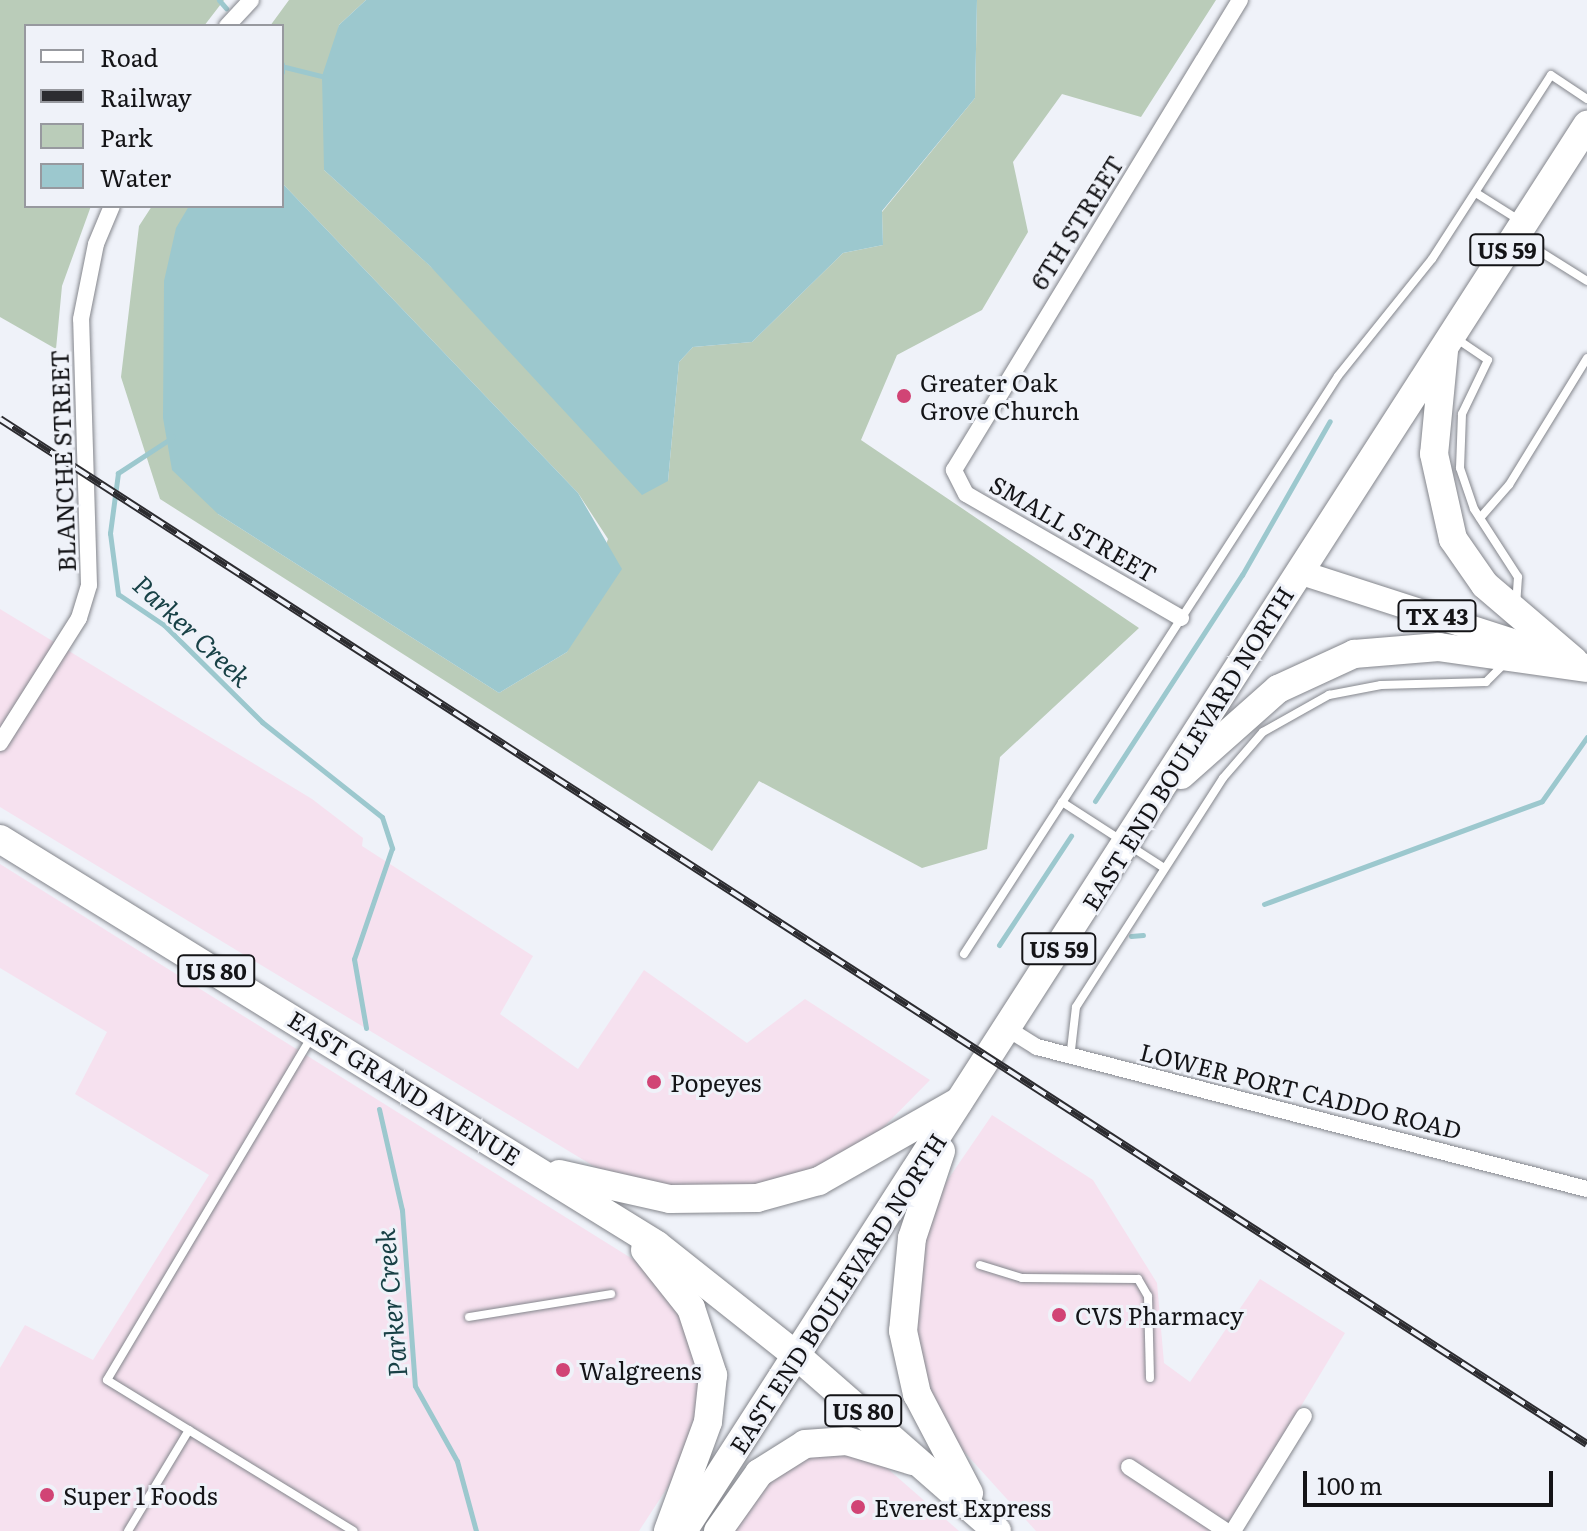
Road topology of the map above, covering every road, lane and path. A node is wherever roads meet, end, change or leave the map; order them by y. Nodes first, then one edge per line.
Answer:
1 (251, 0) edge
2 (1240, 0) edge
3 (229, 24) edge
4 (1587, 99) edge
5 (1587, 125) edge
6 (1476, 193) junction
7 (111, 208) edge
8 (1520, 230) junction
9 (1587, 281) edge
10 (1448, 338) junction
11 (1587, 358) edge
12 (954, 470) joint
13 (1480, 518) junction
14 (1299, 572) junction
15 (1181, 618) junction
16 (1512, 637) junction
17 (1583, 665) edge
18 (0, 743) edge
19 (1154, 800) junction
20 (1062, 802) junction
21 (0, 839) edge
22 (1127, 843) junction
23 (1164, 868) junction
24 (964, 954) dead end
25 (1008, 1029) junction
26 (315, 1032) junction
27 (1071, 1050) junction
28 (963, 1098) junction
29 (538, 1169) junction
30 (1587, 1189) edge
31 (618, 1220) junction
32 (980, 1265) dead end
33 (611, 1294) dead end
34 (469, 1317) dead end
35 (796, 1355) junction
36 (1150, 1378) dead end
37 (1304, 1416) dead end
38 (189, 1430) junction
39 (929, 1467) junction
40 (1129, 1467) dead end
41 (990, 1524) edge
42 (128, 1531) edge
43 (353, 1531) edge
44 (668, 1531) edge
45 (683, 1531) edge
46 (718, 1531) edge
47 (1226, 1531) edge
48 (1233, 1531) edge

1 - 3 street
2 - 12 street, 6TH STREET
4 - 6 lane
5 - 8 highway, EAST END BOULEVARD NORTH / US 59
6 - 8 lane
6 - 15 lane
7 - 18 street, BLANCHE STREET
8 - 9 lane
8 - 10 highway, EAST END BOULEVARD NORTH / US 59
10 - 13 lane
10 - 14 highway, EAST END BOULEVARD NORTH / US 59
10 - 16 highway
11 - 13 lane
12 - 15 street, SMALL STREET
13 - 16 lane
14 - 16 main road, TX 43
14 - 19 highway, EAST END BOULEVARD NORTH / US 59
15 - 20 lane
16 - 17 highway
16 - 17 highway
16 - 19 highway
16 - 23 lane
19 - 22 highway, EAST END BOULEVARD NORTH / US 59
20 - 22 lane
20 - 24 lane
21 - 26 highway, EAST GRAND AVENUE / US 80
22 - 23 lane
22 - 25 highway, EAST END BOULEVARD NORTH / US 59
23 - 27 lane
25 - 27 street, LOWER PORT CADDO ROAD
25 - 28 highway, EAST END BOULEVARD NORTH / US 59
26 - 29 highway, EAST GRAND AVENUE / US 80
26 - 38 lane
27 - 30 street, LOWER PORT CADDO ROAD
28 - 29 highway
28 - 35 highway, EAST END BOULEVARD NORTH / US 59
28 - 41 highway
29 - 31 highway, EAST GRAND AVENUE / US 80
31 - 35 highway, EAST GRAND AVENUE / US 80
31 - 44 highway
32 - 36 lane
33 - 34 lane
35 - 39 highway, US 80
35 - 45 highway, EAST END BOULEVARD NORTH / US 59
37 - 48 street
38 - 42 lane
38 - 43 lane
39 - 41 highway, US 80
39 - 46 highway
40 - 47 street

